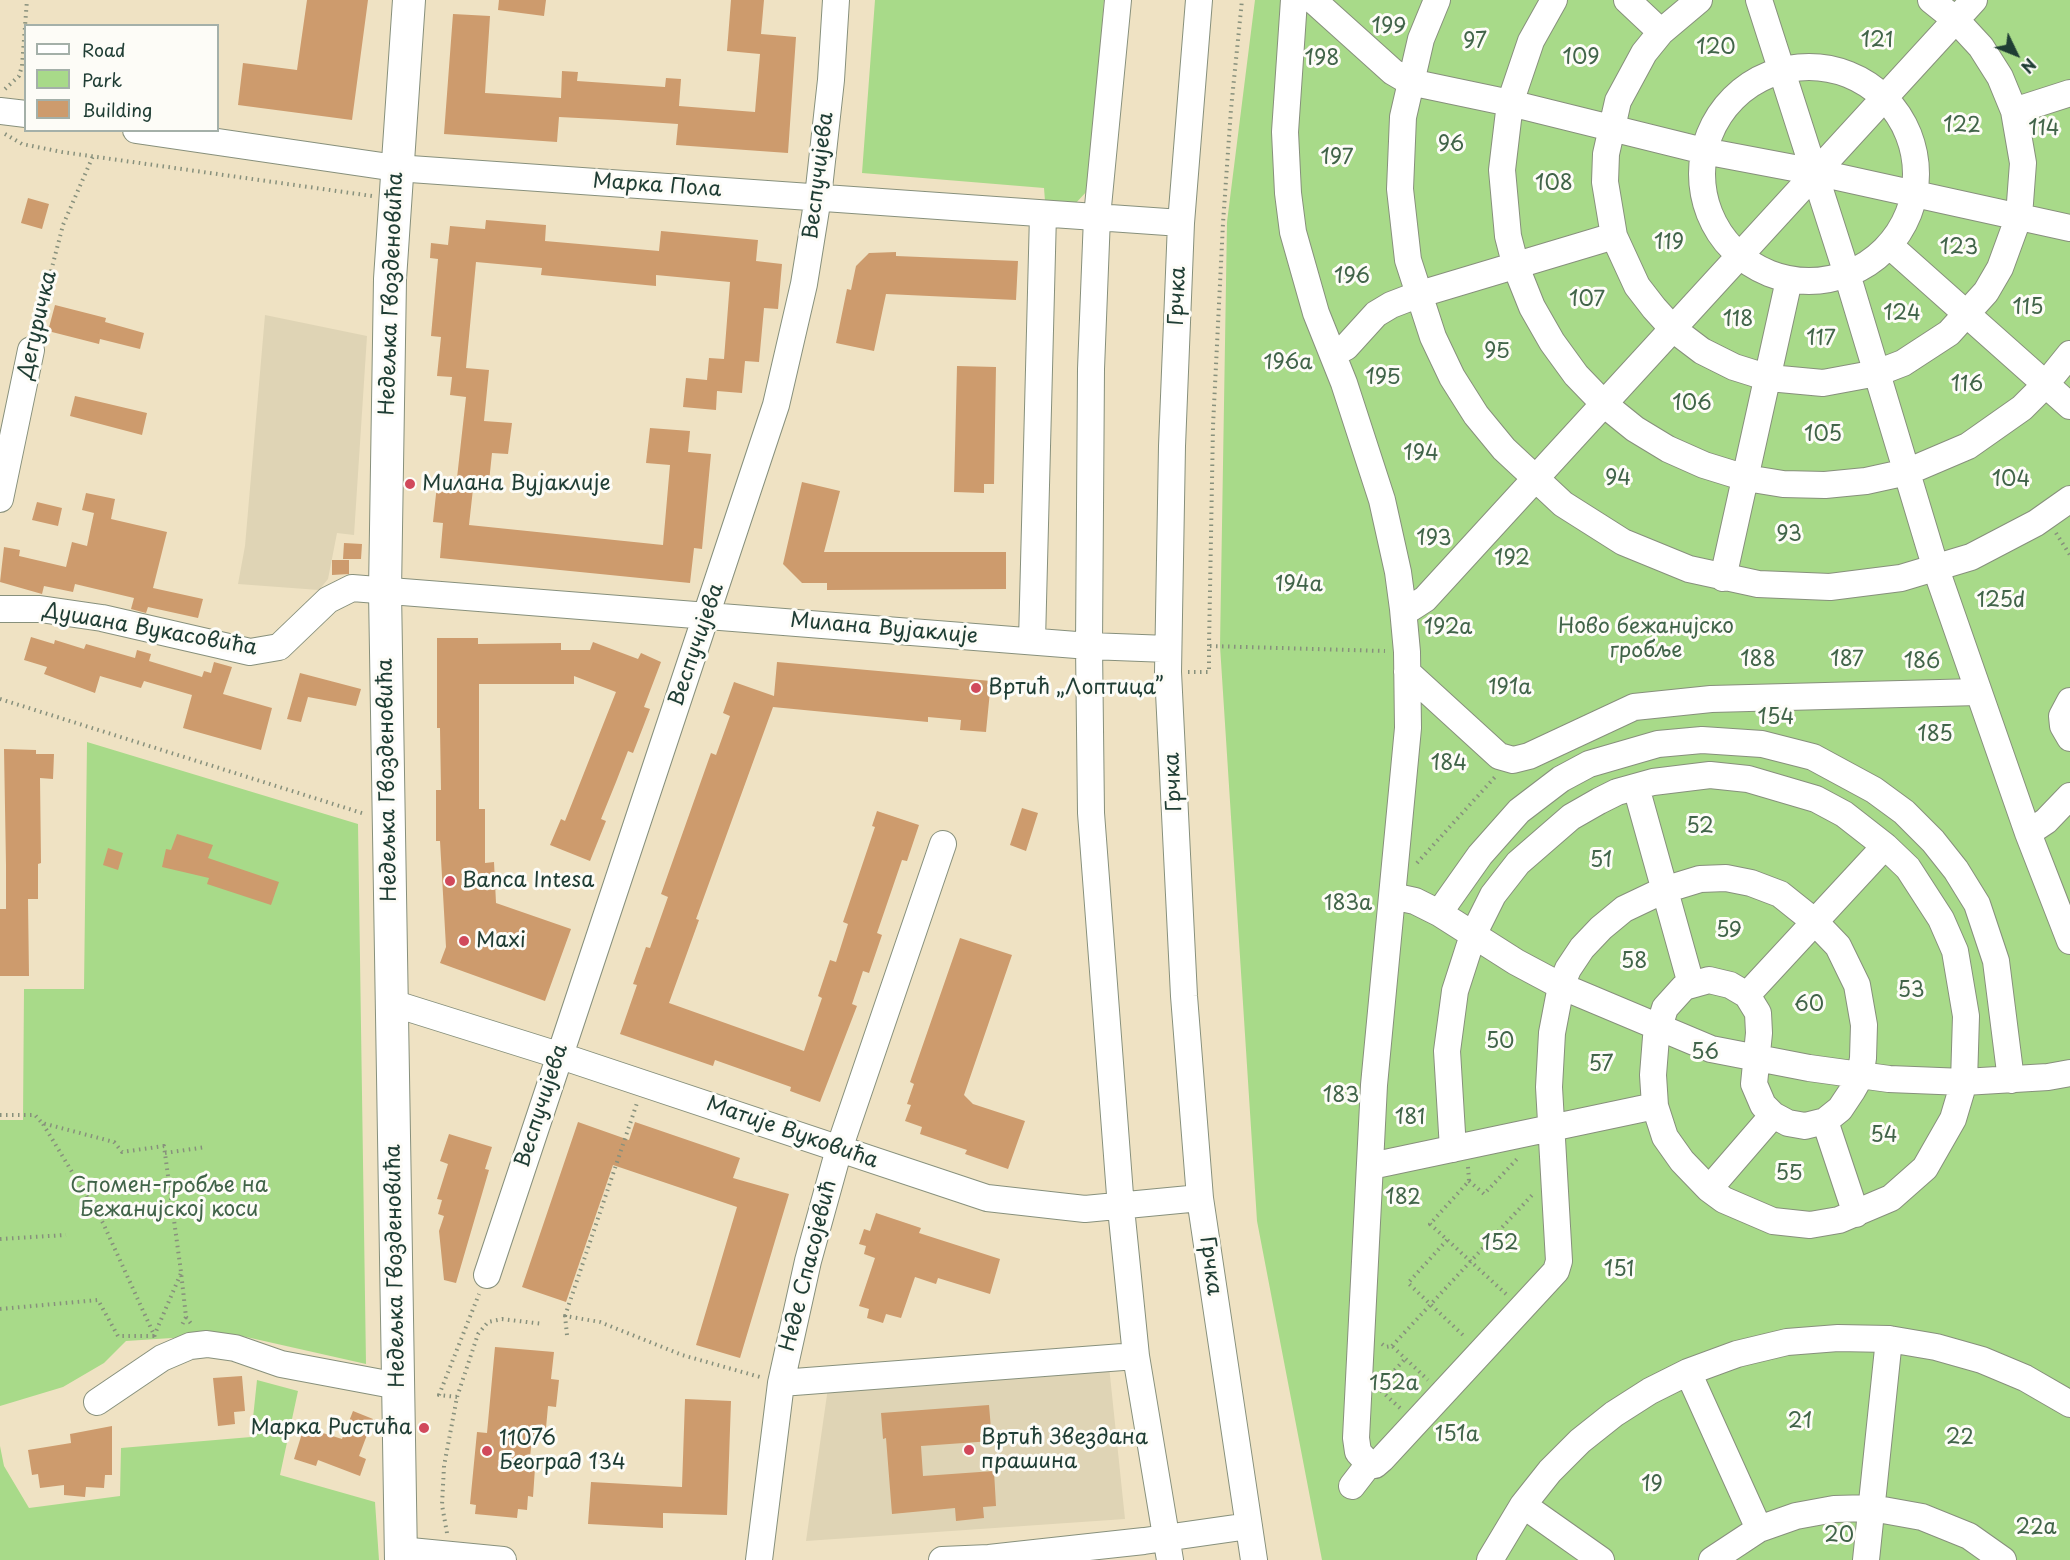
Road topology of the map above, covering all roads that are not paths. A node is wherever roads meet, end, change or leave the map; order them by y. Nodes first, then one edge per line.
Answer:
1 (409, 0) edge
2 (836, 0) edge
3 (1118, 0) edge
4 (1199, 0) edge
5 (1294, 0) edge
6 (1313, 0) edge
7 (1437, 0) edge
8 (1554, 0) edge
9 (1627, 0) edge
10 (1699, 0) edge
11 (1759, 0) edge
12 (1930, 0) edge
13 (1974, 0) edge
14 (1956, 20) junction
15 (1661, 32) junction
16 (1780, 71) junction
17 (1410, 81) junction
18 (2070, 93) edge
19 (1884, 97) junction
20 (1510, 103) junction
21 (0, 111) edge
22 (2014, 111) junction
23 (24, 114) edge
24 (1610, 128) junction
25 (150, 132) edge
26 (1704, 151) junction
27 (396, 168) junction
28 (1815, 172) junction
29 (1914, 193) junction
30 (818, 197) junction
31 (1043, 214) junction
32 (2019, 216) junction
33 (1097, 218) junction
34 (1181, 223) junction
35 (2070, 228) edge
36 (1614, 236) junction
37 (1888, 245) junction
38 (1740, 256) junction
39 (1516, 267) junction
40 (1847, 274) junction
41 (1789, 280) junction
42 (1417, 295) junction
43 (1967, 315) junction
44 (1673, 328) junction
45 (31, 350) road end
46 (1333, 354) junction
47 (2070, 354) edge
48 (1877, 373) junction
49 (1769, 378) junction
50 (2045, 385) junction
51 (1604, 404) junction
52 (2070, 406) edge
53 (1907, 472) junction
54 (1746, 478) junction
55 (1533, 479) junction
56 (0, 499) edge
57 (2070, 499) edge
58 (1936, 569) junction
59 (1723, 578) junction
60 (386, 591) junction
61 (0, 609) edge
62 (1402, 609) junction
63 (707, 615) junction
64 (1032, 641) junction
65 (1089, 646) junction
66 (1168, 649) junction
67 (1407, 662) junction
68 (1978, 692) junction
69 (2070, 701) edge
70 (2070, 738) edge
71 (1636, 787) junction
72 (2070, 795) edge
73 (2028, 833) junction
74 (943, 844) dead end
75 (1885, 846) junction
76 (1394, 885) junction
77 (1664, 890) junction
78 (1439, 913) junction
79 (1815, 922) junction
80 (1473, 934) junction
81 (2070, 941) edge
82 (1691, 984) junction
83 (1561, 986) junction
84 (1747, 995) junction
85 (392, 1003) junction
86 (1657, 1028) junction
87 (558, 1055) junction
88 (1756, 1058) junction
89 (2070, 1073) edge
90 (1860, 1077) junction
91 (2011, 1080) junction
92 (1964, 1082) junction
93 (1655, 1106) junction
94 (1773, 1115) junction
95 (1825, 1121) junction
96 (1553, 1127) junction
97 (1459, 1147) junction
98 (839, 1149) junction
99 (1371, 1166) junction
100 (1709, 1189) junction
101 (1200, 1198) junction
102 (1121, 1208) junction
103 (1856, 1214) junction
104 (487, 1275) road end
105 (1889, 1340) junction
106 (1137, 1356) junction
107 (1688, 1371) junction
108 (781, 1383) junction
109 (398, 1386) junction
110 (97, 1401) dead end
111 (2070, 1404) edge
112 (1369, 1464) junction
113 (1352, 1486) dead end
114 (1523, 1505) junction
115 (1872, 1508) junction
116 (1249, 1526) junction
117 (1759, 1529) junction
118 (1169, 1549) edge
119 (401, 1555) edge
120 (989, 1559) edge
121 (502, 1560) edge
122 (759, 1560) edge
123 (942, 1560) edge
124 (1254, 1560) edge
125 (1490, 1560) edge
126 (1601, 1560) edge
127 (1712, 1560) edge
128 (1866, 1560) edge
129 (2003, 1560) edge

1 - 27 main road, Недељка Гвозденовића
2 - 30 street, Веспучијева
3 - 33 street
4 - 34 street, Грчка
5 - 46 street
6 - 17 street
7 - 17 street
8 - 20 street
9 - 15 street
10 - 15 street
11 - 16 street
12 - 14 street
13 - 14 street
14 - 19 street
14 - 22 street
15 - 24 street
16 - 19 street
16 - 26 street
16 - 28 street
17 - 20 street
17 - 42 street
18 - 22 street
19 - 28 street
19 - 29 street
20 - 24 street
20 - 39 street
21 - 23 street
22 - 32 street
24 - 26 street
24 - 36 street
25 - 27 street, Марка Пола
26 - 28 street
26 - 38 street
27 - 30 street, Марка Пола
27 - 60 main road, Недељка Гвозденовића
28 - 29 street
28 - 38 street
28 - 40 street
29 - 32 street
29 - 37 street
30 - 31 street, Марка Пола
30 - 63 street, Веспучијева
31 - 33 street, Марка Пола
31 - 64 street
32 - 35 street
32 - 43 street
33 - 34 street, Марка Пола
33 - 65 street
34 - 66 street, Грчка
36 - 39 street
36 - 44 street
37 - 40 street
37 - 43 street
38 - 41 street
38 - 44 street
39 - 42 street
39 - 51 street
40 - 41 street
40 - 48 street
41 - 49 street
42 - 46 street
42 - 55 street
43 - 48 street
43 - 50 street
44 - 49 street
44 - 51 street
45 - 56 street, Дегуричка
46 - 62 street
47 - 50 street
48 - 49 street
48 - 53 street
49 - 54 street
50 - 52 street
50 - 53 street
51 - 54 street
51 - 55 street
53 - 54 street
53 - 58 street
54 - 59 street
55 - 59 street
55 - 62 street
57 - 58 street
58 - 59 street
58 - 68 street
60 - 61 street, Душана Вукасовића
60 - 63 street, Милана Вујаклије
60 - 85 main road, Недељка Гвозденовића
62 - 67 street
63 - 64 street, Милана Вујаклије
63 - 87 street, Веспучијева
64 - 65 street, Милана Вујаклије
65 - 66 street, Милана Вујаклије
65 - 102 street
66 - 101 street, Грчка
67 - 68 street
67 - 76 street
68 - 73 street
69 - 70 street
71 - 75 street
71 - 77 street
71 - 80 street
72 - 73 street
73 - 81 street
74 - 98 street, Неде Спасојевић
75 - 79 street
75 - 92 street
76 - 78 street
76 - 99 street
77 - 79 street
77 - 82 street
77 - 83 street
78 - 80 street
78 - 91 street
79 - 84 street
79 - 90 street
80 - 83 street
80 - 97 street
82 - 84 street
82 - 86 street
83 - 86 street
83 - 96 street
84 - 88 street
85 - 87 street, Матије Вуковића
85 - 109 main road, Недељка Гвозденовића
86 - 88 street
86 - 93 street
87 - 98 street, Матије Вуковића
87 - 104 street, Веспучијева
88 - 90 street
88 - 94 street
89 - 91 street
90 - 92 street
90 - 95 street
91 - 92 street
92 - 103 street
93 - 96 street
93 - 100 street
94 - 95 street
94 - 100 street
95 - 103 street
96 - 97 street
96 - 112 street
97 - 99 street
98 - 102 street, Матије Вуковића
98 - 108 street, Неде Спасојевић
99 - 112 street
100 - 103 street
101 - 102 street, Матије Вуковића
101 - 116 street, Грчка
102 - 106 street
105 - 107 street
105 - 111 street
105 - 115 street
106 - 108 street
106 - 118 street
107 - 114 street
107 - 117 street
108 - 122 street, Неде Спасојевић
109 - 110 street
109 - 119 main road, Недељка Гвозденовића
112 - 113 street
114 - 125 street
114 - 126 street
115 - 117 street
115 - 128 street
115 - 129 street
116 - 118 street
116 - 124 street, Грчка
117 - 127 street
118 - 120 street
119 - 121 street
120 - 123 street

